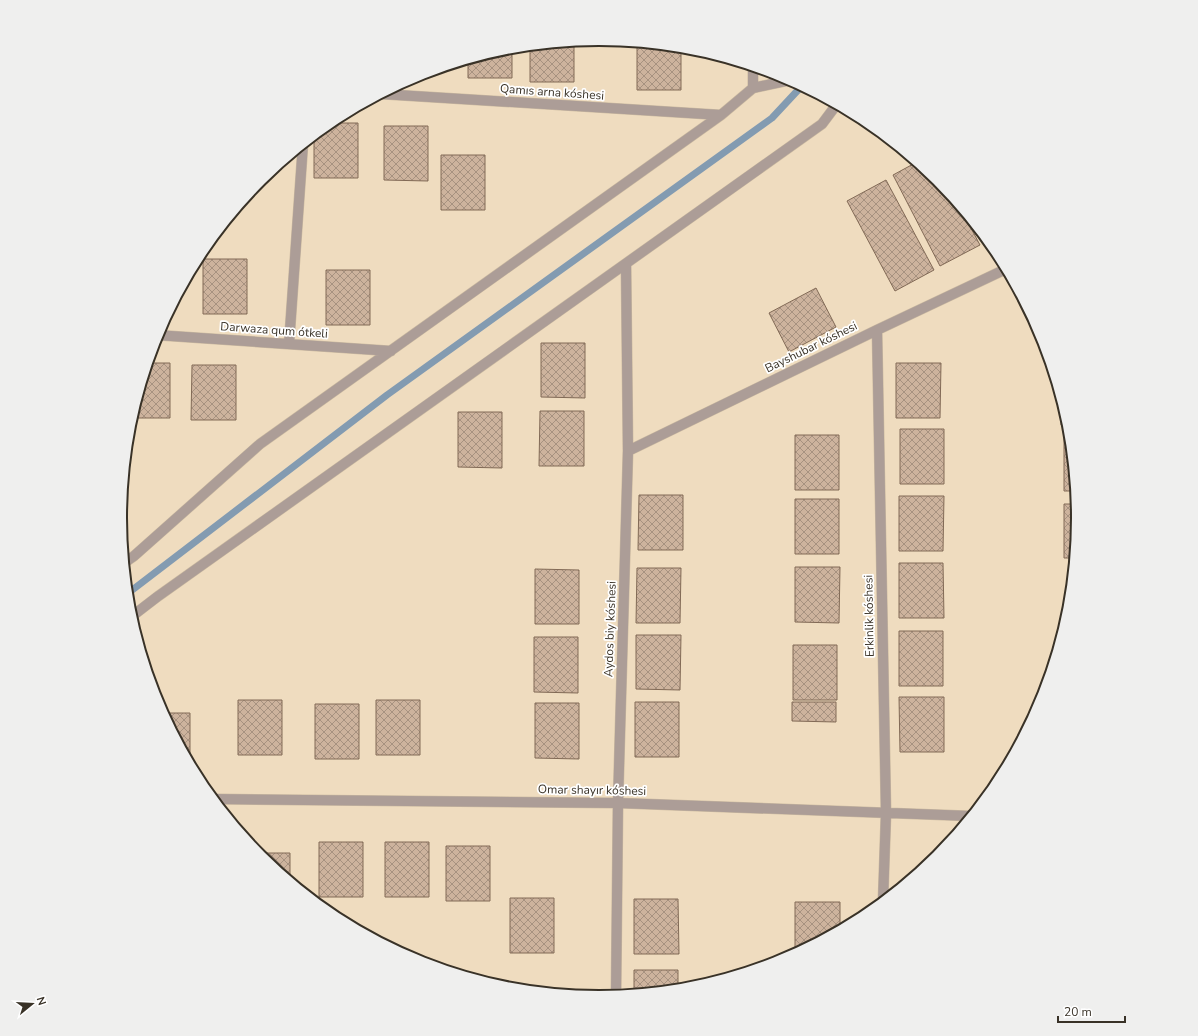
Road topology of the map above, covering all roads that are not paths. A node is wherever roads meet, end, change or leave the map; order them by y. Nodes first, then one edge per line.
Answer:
1 (753, 72) edge
2 (780, 82) edge
3 (753, 88) junction
4 (391, 95) edge
5 (834, 108) edge
6 (721, 115) junction
7 (302, 152) edge
8 (626, 264) junction
9 (1001, 271) edge
10 (877, 330) junction
11 (164, 336) edge
12 (289, 344) junction
13 (391, 350) junction
14 (628, 451) junction
15 (129, 559) edge
16 (137, 613) edge
17 (221, 799) edge
18 (618, 803) junction
19 (886, 813) junction
20 (964, 816) edge
21 (883, 894) edge
22 (616, 989) edge

1 - 3 street
2 - 3 street
3 - 6 street
4 - 6 street, Qamıs arna kóshesi
5 - 8 street
6 - 13 street
7 - 12 street
8 - 14 street, Aydos biy kóshesi
8 - 16 street
9 - 10 street, Bayshubar kóshesi
10 - 14 street, Bayshubar kóshesi
10 - 19 street, Erkinlik kóshesi
11 - 12 street, Darwaza qum ótkeli
12 - 13 street, Darwaza qum ótkeli
13 - 15 street
14 - 18 street, Aydos biy kóshesi
17 - 18 street, Omar shayır kóshesi
18 - 19 street, Omar shayır kóshesi
18 - 22 street, Aydos biy kóshesi
19 - 20 street, Omar shayır kóshesi
19 - 21 street, Erkinlik kóshesi

